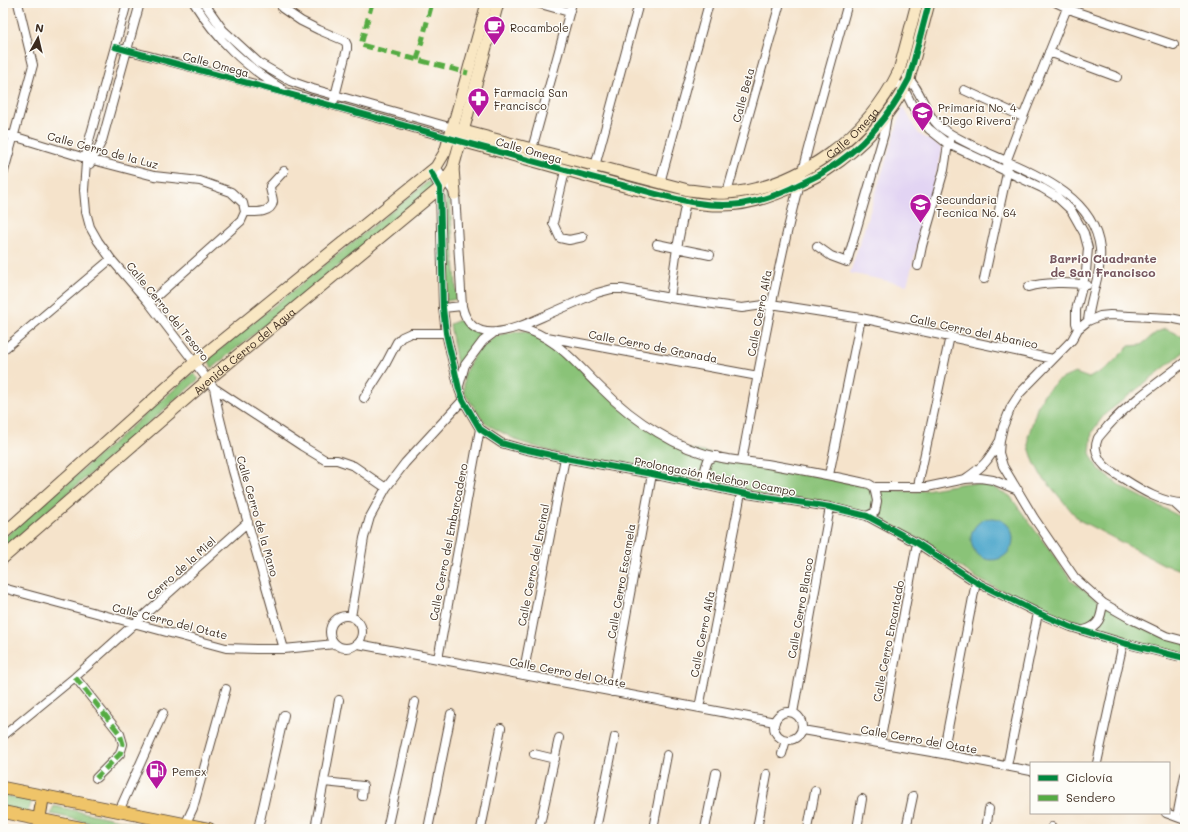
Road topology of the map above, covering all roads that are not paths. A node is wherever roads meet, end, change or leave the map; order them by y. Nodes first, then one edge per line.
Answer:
1 (18, 3) edge
2 (121, 3) edge
3 (127, 3) edge
4 (140, 3) edge
5 (194, 3) edge
6 (204, 3) edge
7 (487, 3) edge
8 (498, 3) edge
9 (537, 3) edge
10 (572, 3) edge
11 (639, 3) edge
12 (709, 3) edge
13 (780, 3) edge
14 (848, 3) edge
15 (917, 3) edge
16 (929, 3) edge
17 (1057, 3) edge
18 (1068, 5) edge
19 (282, 8) dead end
20 (569, 12) junction
21 (124, 13) junction
22 (136, 19) junction
23 (1174, 45) dead end
24 (115, 47) junction
25 (128, 51) junction
26 (1049, 52) junction
27 (899, 71) junction
28 (1117, 77) dead end
29 (909, 79) junction
30 (894, 81) junction
31 (904, 89) junction
32 (964, 90) dead end
33 (289, 94) junction
34 (335, 95) junction
35 (332, 106) junction
36 (887, 114) junction
37 (1023, 117) junction
38 (3, 133) edge
39 (451, 133) junction
40 (952, 135) junction
41 (14, 136) junction
42 (462, 136) junction
43 (948, 144) junction
44 (532, 149) junction
45 (89, 159) junction
46 (1006, 162) junction
47 (595, 166) junction
48 (453, 168) junction
49 (433, 170) junction
50 (284, 171) dead end
51 (566, 171) junction
52 (802, 172) junction
53 (1007, 172) junction
54 (3, 174) edge
55 (592, 178) junction
56 (660, 183) junction
57 (443, 185) junction
58 (798, 185) junction
59 (727, 193) junction
60 (455, 194) junction
61 (686, 201) junction
62 (245, 212) junction
63 (583, 237) dead end
64 (657, 244) dead end
65 (817, 246) dead end
66 (676, 248) junction
67 (710, 255) dead end
68 (111, 259) junction
69 (1087, 262) junction
70 (1099, 264) junction
71 (918, 266) dead end
72 (984, 279) dead end
73 (1083, 284) junction
74 (1028, 287) dead end
75 (1094, 287) junction
76 (670, 298) junction
77 (149, 303) junction
78 (771, 304) junction
79 (462, 306) junction
80 (443, 308) junction
81 (861, 318) junction
82 (1088, 321) junction
83 (1185, 321) edge
84 (518, 327) junction
85 (1078, 330) junction
86 (495, 332) junction
87 (446, 333) junction
88 (545, 336) junction
89 (950, 336) junction
90 (3, 350) edge
91 (1053, 359) junction
92 (195, 362) junction
93 (1185, 362) edge
94 (758, 376) junction
95 (212, 383) junction
96 (458, 389) junction
97 (364, 398) dead end
98 (463, 400) junction
99 (480, 429) junction
100 (1000, 440) junction
101 (703, 453) junction
102 (716, 456) junction
103 (565, 458) junction
104 (742, 460) junction
105 (652, 474) junction
106 (829, 475) junction
107 (965, 479) junction
108 (692, 482) junction
109 (710, 486) junction
110 (918, 486) junction
111 (874, 487) junction
112 (386, 488) junction
113 (1018, 490) junction
114 (741, 494) junction
115 (1185, 503) edge
116 (1175, 504) junction
117 (830, 507) junction
118 (1185, 513) edge
119 (867, 516) junction
120 (248, 522) junction
121 (3, 534) edge
122 (917, 543) junction
123 (3, 558) edge
124 (976, 582) junction
125 (3, 588) edge
126 (1103, 603) junction
127 (1038, 613) junction
128 (351, 617) junction
129 (135, 624) junction
130 (1084, 630) junction
131 (1185, 641) edge
132 (1123, 643) junction
133 (335, 644) junction
134 (358, 644) junction
135 (284, 649) junction
136 (1185, 658) edge
137 (438, 659) junction
138 (523, 675) junction
139 (75, 677) junction
140 (226, 689) dead end
141 (612, 692) junction
142 (339, 700) dead end
143 (415, 702) dead end
144 (699, 708) junction
145 (163, 713) dead end
146 (792, 713) junction
147 (451, 714) dead end
148 (284, 715) dead end
149 (775, 722) junction
150 (501, 728) dead end
151 (802, 730) junction
152 (3, 736) edge
153 (615, 736) dead end
154 (559, 738) dead end
155 (786, 740) junction
156 (880, 743) junction
157 (534, 754) dead end
158 (782, 754) dead end
159 (943, 754) junction
160 (667, 755) dead end
161 (555, 759) junction
162 (1097, 762) edge
163 (1006, 766) junction
164 (1030, 772) edge
165 (716, 773) dead end
166 (767, 774) dead end
167 (1185, 775) edge
168 (96, 778) dead end
169 (324, 782) junction
170 (3, 788) edge
171 (815, 791) dead end
172 (43, 796) junction
173 (362, 796) dead end
174 (913, 796) dead end
175 (862, 799) dead end
176 (989, 810) dead end
177 (119, 811) junction
178 (3, 812) edge
179 (1169, 814) edge
180 (1181, 818) edge
181 (39, 820) junction
182 (190, 827) edge
183 (86, 829) edge
184 (209, 829) edge
185 (258, 829) edge
186 (315, 829) edge
187 (387, 829) edge
188 (428, 829) edge
189 (481, 829) edge
190 (539, 829) edge
191 (596, 829) edge
192 (653, 829) edge
193 (705, 829) edge
194 (757, 829) edge
195 (808, 829) edge
196 (857, 829) edge
197 (906, 829) edge
198 (986, 829) edge

1 - 41 street
2 - 21 street
3 - 21 street
4 - 22 street, Calle Cerro del Tesoro
5 - 33 street
6 - 34 street, Calle Omega
7 - 39 street, Avenida Cerro del Agua
8 - 42 street, Avenida Cerro del Agua
9 - 20 street
10 - 20 street
11 - 47 street
12 - 56 street
13 - 59 street, Calle Beta
14 - 52 street, Calle Cerro Alfa
15 - 27 street, Calle Omega
16 - 29 street, Calle Omega
17 - 18 street
18 - 23 street
18 - 26 street
19 - 34 street
20 - 44 street
21 - 22 street
21 - 24 street
22 - 25 street, Calle Cerro del Tesoro
24 - 25 street, Calle Omega
24 - 45 street
25 - 33 street, Calle Omega
25 - 45 street, Calle Cerro del Tesoro
26 - 28 street
26 - 37 street
27 - 29 street
27 - 30 street, Calle Omega
29 - 31 street, Calle Omega
29 - 40 street
30 - 31 street
30 - 52 street, Calle Omega
31 - 36 street, Calle Omega
31 - 43 street
32 - 37 street
33 - 35 street, Calle Omega
34 - 35 street
34 - 39 street, Calle Omega
35 - 39 street, Calle Omega
36 - 58 street, Calle Omega
36 - 65 street
37 - 46 street
38 - 41 street, Calle Cerro de la Luz
39 - 42 street, Calle Omega
39 - 49 street, Avenida Cerro del Agua
40 - 43 street
40 - 46 street
41 - 45 street, Calle Cerro de la Luz
41 - 54 street
42 - 44 street, Calle Omega
42 - 48 street, Avenida Cerro del Agua
42 - 51 street, Calle Omega
43 - 53 street
43 - 71 street
44 - 47 street, Calle Omega
45 - 62 street, Calle Cerro de la Luz
45 - 68 street, Calle Cerro del Tesoro
46 - 53 street
46 - 70 street
47 - 55 street
47 - 56 street, Calle Omega
48 - 57 street, Avenida Cerro del Agua
48 - 60 street
49 - 57 street, Prolongación Melchor Ocampo
49 - 92 street, Avenida Cerro del Agua
50 - 62 street
51 - 55 street, Calle Omega
51 - 63 street
52 - 58 street, Calle Cerro Alfa
52 - 59 street, Calle Omega
53 - 69 street
53 - 72 street
55 - 61 street, Calle Omega
56 - 59 street, Calle Omega
57 - 60 street, Prolongación Melchor Ocampo
57 - 80 street, Prolongación Melchor Ocampo
57 - 95 street, Avenida Cerro del Agua
58 - 61 street, Calle Omega
58 - 78 street, Calle Cerro Alfa
60 - 79 street, Prolongación Melchor Ocampo
61 - 66 street
62 - 77 street
64 - 66 street
66 - 67 street
66 - 76 street
68 - 77 street, Calle Cerro del Tesoro
68 - 90 street
69 - 70 street
69 - 73 street
70 - 75 street
73 - 74 street
73 - 75 street
73 - 85 street
75 - 82 street
76 - 78 street, Calle Cerro del Abanico
76 - 84 street, Calle Cerro del Abanico
77 - 92 street, Calle Cerro del Tesoro
78 - 81 street, Calle Cerro del Abanico
78 - 94 street, Calle Cerro Alfa
79 - 80 street
79 - 86 street, Prolongación Melchor Ocampo
80 - 87 street, Prolongación Melchor Ocampo
81 - 89 street, Calle Cerro del Abanico
81 - 106 street
82 - 83 street
82 - 85 street
84 - 86 street, Prolongación Melchor Ocampo
84 - 88 street, Prolongación Melchor Ocampo
85 - 91 street
86 - 96 street
87 - 96 street, Prolongación Melchor Ocampo
87 - 97 street
88 - 94 street, Calle Cerro de Granada
88 - 101 street, Prolongación Melchor Ocampo
89 - 91 street, Calle Cerro del Abanico
89 - 110 street
91 - 100 street
92 - 95 street, Calle Cerro del Tesoro
92 - 121 street, Avenida Cerro del Agua
93 - 116 street
94 - 104 street, Calle Cerro Alfa
95 - 112 street, Calle Cerro del Tesoro
95 - 120 street, Calle Cerro de la Mano
95 - 123 street, Avenida Cerro del Agua
96 - 98 street, Prolongación Melchor Ocampo
98 - 99 street, Prolongación Melchor Ocampo
98 - 112 street
99 - 103 street, Prolongación Melchor Ocampo
99 - 137 street, Calle Cerro del Embarcadero
100 - 107 street
100 - 113 street
101 - 102 street, Prolongación Melchor Ocampo
101 - 108 street, Prolongación Melchor Ocampo
102 - 104 street, Prolongación Melchor Ocampo
102 - 109 street
103 - 105 street, Prolongación Melchor Ocampo
103 - 138 street, Calle Cerro del Encinal
104 - 106 street, Prolongación Melchor Ocampo
105 - 108 street, Prolongación Melchor Ocampo
105 - 141 street, Calle Cerro Escamela
106 - 111 street, Prolongación Melchor Ocampo
107 - 110 street, Prolongación Melchor Ocampo
107 - 113 street, Prolongación Melchor Ocampo
108 - 109 street, Prolongación Melchor Ocampo
109 - 114 street, Prolongación Melchor Ocampo
110 - 111 street, Prolongación Melchor Ocampo
111 - 119 street
112 - 128 street
113 - 126 street
114 - 117 street, Prolongación Melchor Ocampo
114 - 144 street, Calle Cerro Alfa
115 - 116 street
116 - 118 street
117 - 119 street, Prolongación Melchor Ocampo
117 - 146 street, Calle Cerro Blanco
119 - 122 street, Prolongación Melchor Ocampo
120 - 129 street, Cerro de la Miel
120 - 135 street, Calle Cerro de la Mano
122 - 124 street, Prolongación Melchor Ocampo
122 - 156 street, Calle Cerro Encantado
124 - 127 street, Prolongación Melchor Ocampo
124 - 159 street
125 - 129 street, Calle Cerro del Otate
126 - 130 street
126 - 131 street
127 - 130 street, Prolongación Melchor Ocampo
127 - 163 street
128 - 133 street
128 - 134 street
129 - 135 street, Calle Cerro del Otate
129 - 139 street, Cerro de la Miel
130 - 132 street, Prolongación Melchor Ocampo
132 - 136 street, Prolongación Melchor Ocampo
132 - 162 street
133 - 134 street
133 - 135 street, Calle Cerro del Otate
134 - 137 street, Calle Cerro del Otate
137 - 138 street, Calle Cerro del Otate
138 - 141 street, Calle Cerro del Otate
139 - 152 street, Cerro de la Miel
139 - 168 street
140 - 182 street
141 - 144 street, Calle Cerro del Otate
142 - 169 street
143 - 187 street
144 - 149 street, Calle Cerro del Otate
145 - 177 street
146 - 149 street
146 - 151 street
147 - 188 street
148 - 185 street
149 - 155 street
150 - 189 street
151 - 155 street
151 - 156 street, Calle Cerro del Otate
153 - 191 street
154 - 161 street
155 - 158 street
156 - 159 street, Calle Cerro del Otate
157 - 161 street
159 - 163 street, Calle Cerro del Otate
160 - 192 street
161 - 190 street
163 - 164 street, Calle Cerro del Otate
165 - 193 street
166 - 194 street
167 - 180 street
169 - 173 street
169 - 186 street
170 - 172 main road
171 - 195 street
172 - 177 main road
172 - 181 main road
174 - 197 street
175 - 196 street
176 - 198 street
177 - 182 main road
178 - 181 main road
179 - 180 street
181 - 183 main road
182 - 184 main road

